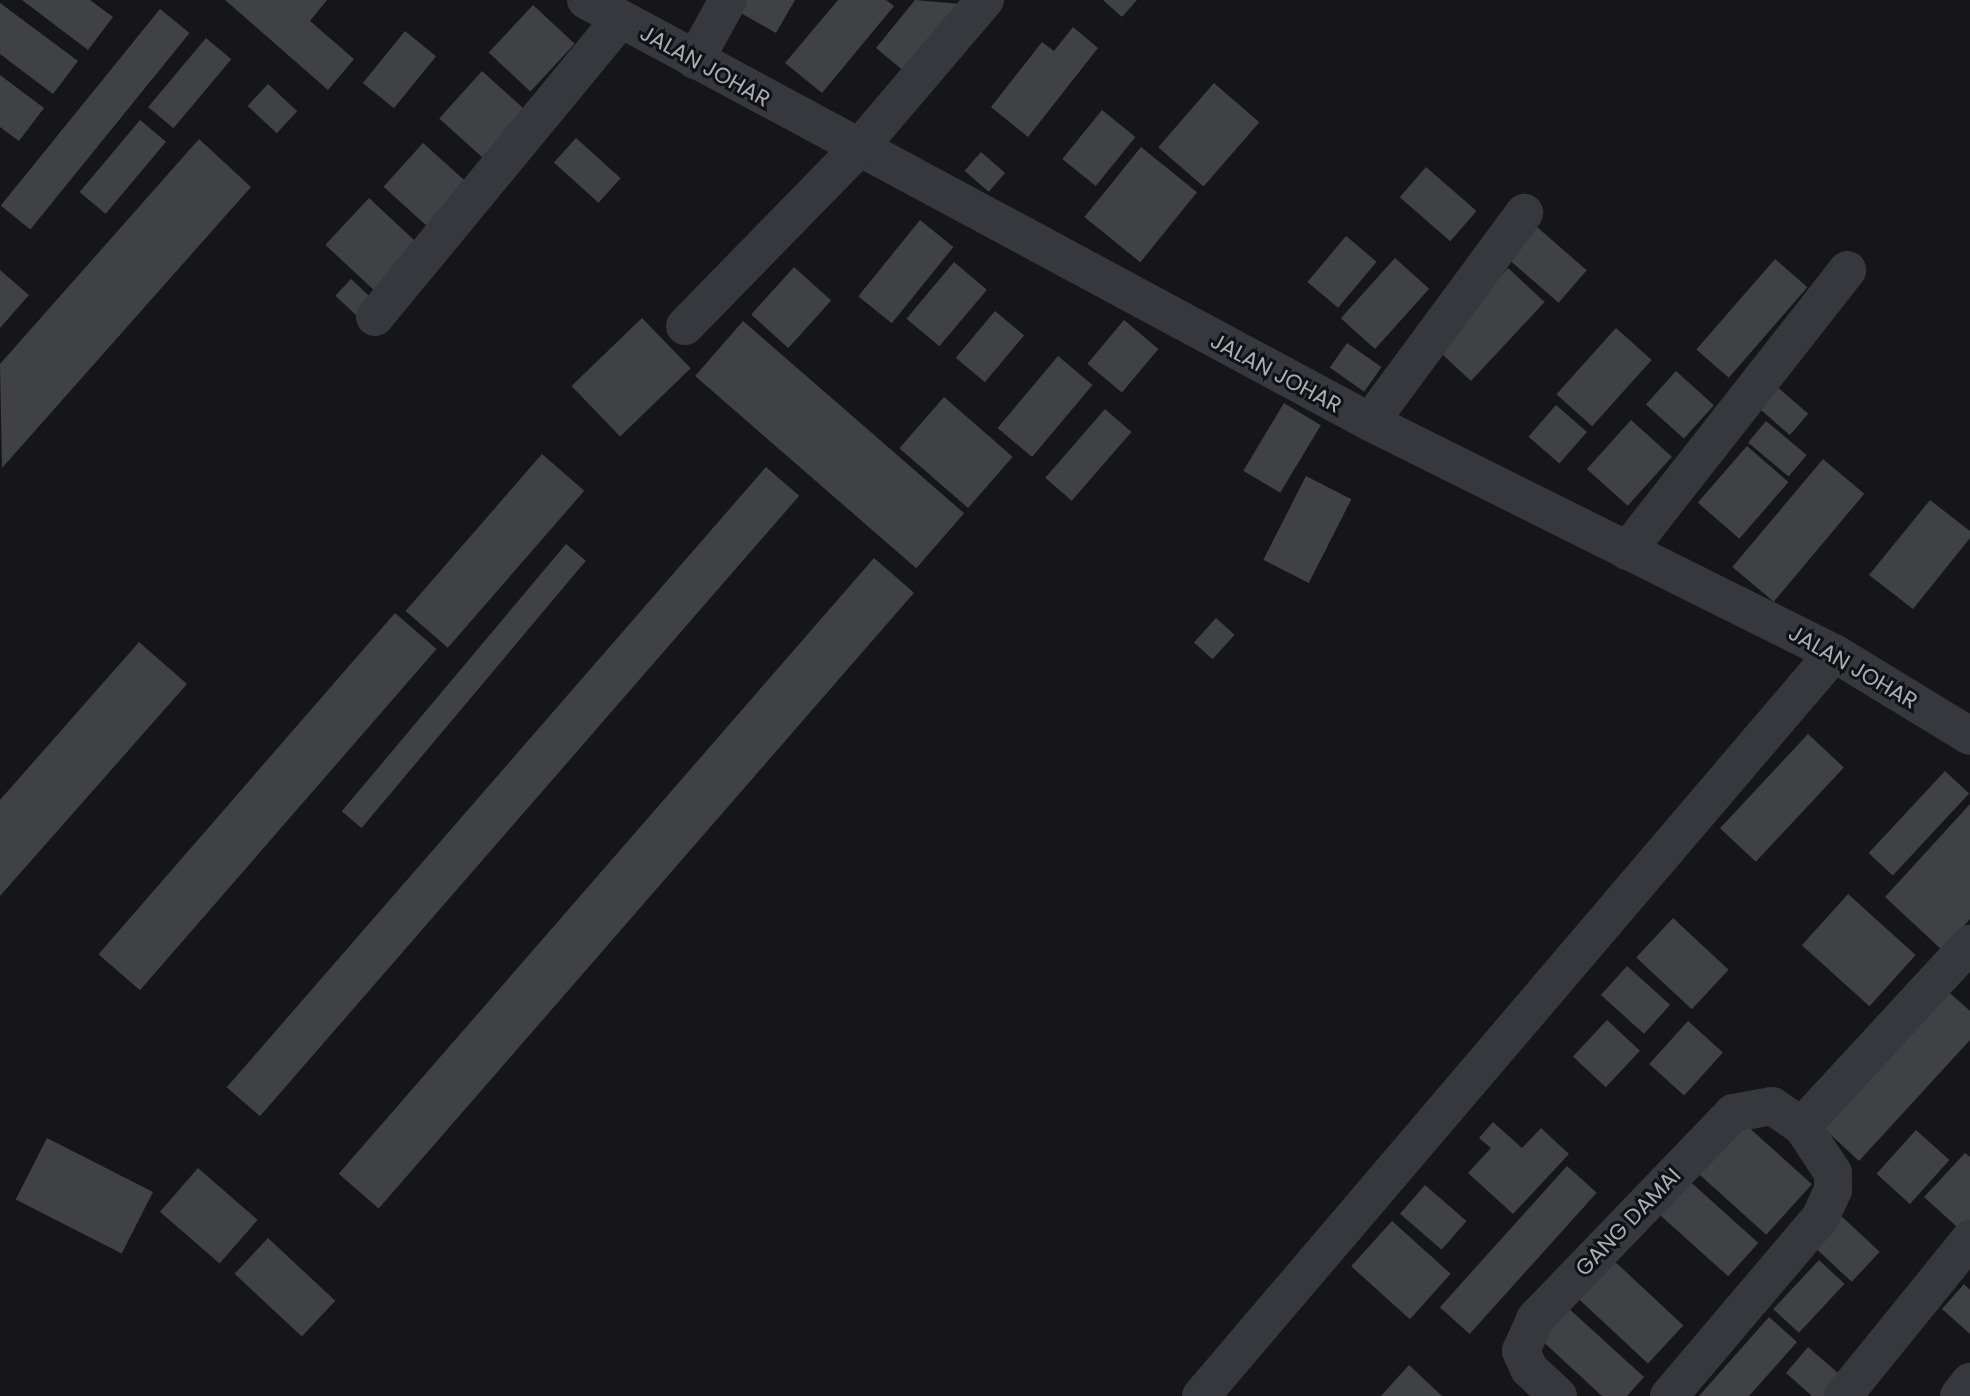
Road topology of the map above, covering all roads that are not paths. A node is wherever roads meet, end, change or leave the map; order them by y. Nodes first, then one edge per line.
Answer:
1 (586, 0) edge
2 (728, 0) edge
3 (985, 0) edge
4 (621, 19) junction
5 (695, 60) junction
6 (858, 149) junction
7 (1524, 213) dead end
8 (1847, 270) dead end
9 (375, 317) dead end
10 (685, 326) dead end
11 (1370, 422) junction
12 (1627, 551) junction
13 (1834, 653) junction
14 (1970, 736) edge
15 (1970, 944) edge
16 (1802, 1126) junction
17 (1970, 1239) edge
18 (1970, 1382) edge
19 (1201, 1396) edge
20 (1558, 1396) edge
21 (1669, 1396) edge
22 (1843, 1396) edge
23 (1959, 1396) edge

1 - 4 street, JALAN JOHAR
2 - 5 street
3 - 6 street
4 - 5 street, JALAN JOHAR
4 - 9 street
5 - 6 street, JALAN JOHAR
6 - 10 street
6 - 11 street, JALAN JOHAR
7 - 11 street
8 - 12 street
11 - 12 street, JALAN JOHAR
12 - 13 street, JALAN JOHAR
13 - 14 street, JALAN JOHAR
13 - 19 street
15 - 16 street
16 - 20 street, GANG DAMAI
16 - 21 street, GANG DAMAI
17 - 22 street
18 - 23 street

